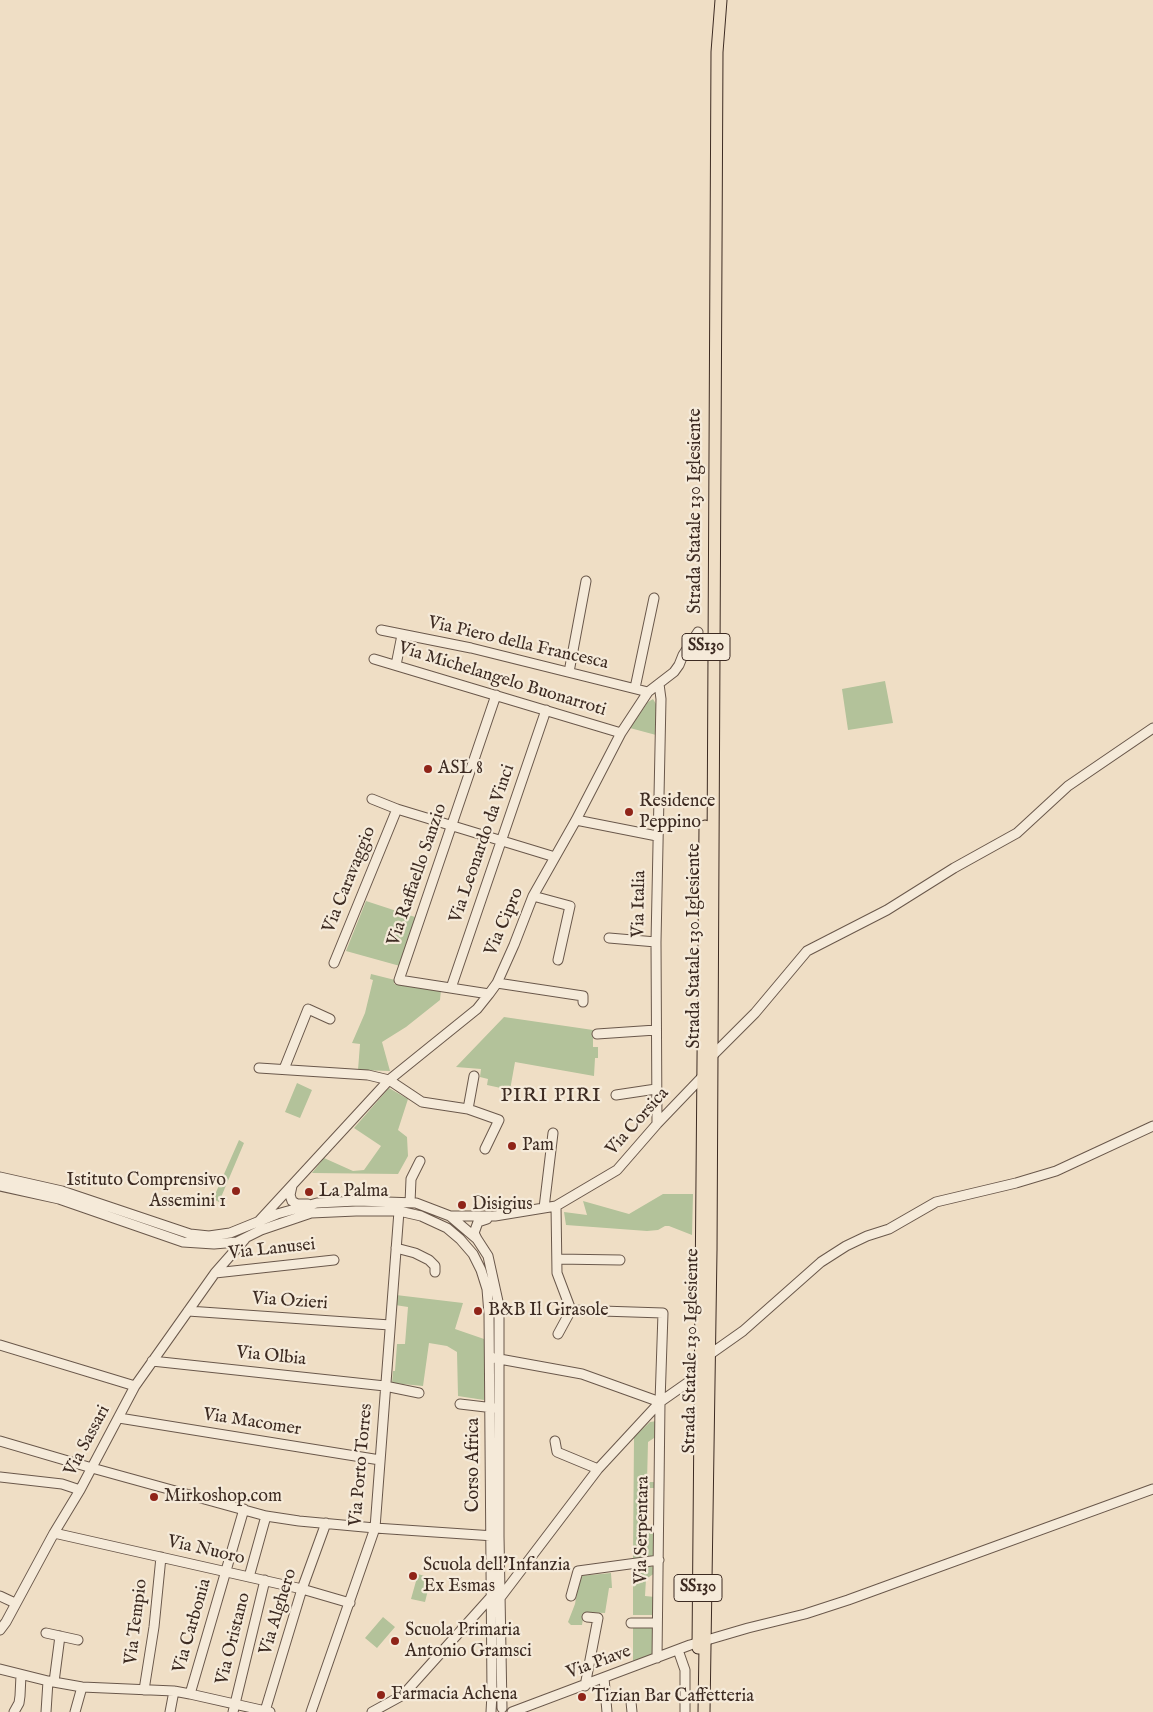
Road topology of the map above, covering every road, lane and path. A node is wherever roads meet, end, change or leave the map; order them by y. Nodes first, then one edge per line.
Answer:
1 (714, 0) edge
2 (721, 0) edge
3 (586, 581) dead end
4 (654, 598) dead end
5 (381, 630) dead end
6 (698, 632) dead end
7 (402, 635) junction
8 (374, 659) dead end
9 (396, 665) junction
10 (569, 672) junction
11 (659, 684) junction
12 (635, 688) junction
13 (648, 692) junction
14 (496, 695) junction
15 (546, 710) junction
16 (1153, 728) edge
17 (621, 733) junction
18 (372, 799) dead end
19 (397, 809) junction
20 (576, 820) junction
21 (452, 826) junction
22 (657, 836) junction
23 (501, 840) junction
24 (554, 856) junction
25 (533, 896) junction
26 (609, 938) dead end
27 (656, 942) junction
28 (558, 960) dead end
29 (334, 963) dead end
30 (497, 983) junction
31 (451, 988) junction
32 (489, 994) junction
33 (583, 1002) dead end
34 (330, 1019) dead end
35 (656, 1030) junction
36 (597, 1034) dead end
37 (712, 1056) junction
38 (259, 1068) dead end
39 (284, 1069) junction
40 (474, 1076) dead end
41 (703, 1076) junction
42 (389, 1080) junction
43 (656, 1089) junction
44 (616, 1094) dead end
45 (468, 1109) junction
46 (656, 1124) junction
47 (1153, 1126) edge
48 (553, 1133) dead end
49 (485, 1149) dead end
50 (420, 1161) dead end
51 (0, 1177) edge
52 (0, 1186) edge
53 (292, 1186) junction
54 (317, 1203) junction
55 (410, 1203) junction
56 (556, 1206) junction
57 (544, 1208) junction
58 (399, 1211) junction
59 (277, 1214) junction
60 (450, 1216) junction
61 (495, 1216) junction
62 (478, 1222) junction
63 (256, 1226) junction
64 (464, 1228) junction
65 (449, 1230) junction
66 (223, 1234) junction
67 (247, 1237) junction
68 (477, 1239) junction
69 (233, 1242) junction
70 (214, 1244) junction
71 (396, 1248) junction
72 (334, 1260) dead end
73 (557, 1260) junction
74 (620, 1260) dead end
75 (221, 1262) junction
76 (435, 1272) dead end
77 (215, 1273) junction
78 (188, 1310) junction
79 (571, 1310) junction
80 (390, 1325) junction
81 (558, 1334) dead end
82 (0, 1345) edge
83 (709, 1354) junction
84 (494, 1358) junction
85 (152, 1361) junction
86 (690, 1381) dead end
87 (135, 1386) junction
88 (385, 1386) junction
89 (419, 1393) dead end
90 (660, 1402) junction
91 (460, 1404) dead end
92 (495, 1408) junction
93 (118, 1418) junction
94 (0, 1441) edge
95 (555, 1441) dead end
96 (380, 1460) junction
97 (92, 1468) junction
98 (598, 1469) junction
99 (0, 1476) edge
100 (1153, 1489) edge
101 (80, 1490) junction
102 (244, 1509) junction
103 (266, 1516) junction
104 (326, 1523) junction
105 (374, 1528) junction
106 (54, 1533) junction
107 (495, 1536) junction
108 (161, 1557) junction
109 (659, 1560) junction
110 (226, 1572) junction
111 (249, 1577) junction
112 (265, 1580) junction
113 (302, 1589) junction
114 (0, 1596) edge
115 (571, 1596) dead end
116 (490, 1598) junction
117 (500, 1598) junction
118 (15, 1603) junction
119 (350, 1603) junction
120 (587, 1617) dead end
121 (631, 1623) dead end
122 (658, 1623) junction
123 (0, 1630) edge
124 (46, 1633) dead end
125 (60, 1636) junction
126 (78, 1640) dead end
127 (701, 1642) junction
128 (679, 1654) junction
129 (656, 1658) junction
130 (0, 1669) edge
131 (21, 1675) junction
132 (604, 1678) junction
133 (51, 1682) junction
134 (585, 1686) junction
135 (82, 1687) junction
136 (144, 1690) junction
137 (174, 1691) junction
138 (190, 1694) junction
139 (234, 1708) edge
140 (268, 1711) edge
141 (505, 1711) edge
142 (14, 1712) edge
143 (46, 1712) edge
144 (75, 1712) edge
145 (170, 1712) edge
146 (311, 1712) edge
147 (372, 1712) edge
148 (491, 1712) edge
149 (512, 1712) edge
150 (607, 1712) edge
151 (685, 1712) edge
152 (698, 1712) edge
153 (704, 1712) edge

1 - 41 main road, Strada Statale 130 Iglesiente / SS130
2 - 37 main road, Strada Statale 130 Iglesiente / SS130
3 - 10 street
4 - 12 street
5 - 7 street, Via Piero della Francesca
6 - 11 street, Via Cipro
7 - 9 street
7 - 10 street, Via Piero della Francesca
8 - 9 street, Via Michelangelo Buonarroti
9 - 14 street, Via Michelangelo Buonarroti
10 - 12 street, Via Piero della Francesca
11 - 13 street, Via Cipro
11 - 22 street, Via Italia
12 - 13 street, Via Piero della Francesca
13 - 17 street, Via Cipro
14 - 15 street, Via Michelangelo Buonarroti
14 - 21 street, Via Raffaello Sanzio
15 - 17 street, Via Michelangelo Buonarroti
15 - 23 street, Via Leonardo da Vinci
16 - 37 street
17 - 20 street, Via Cipro
18 - 19 street
19 - 21 street
19 - 29 street, Via Caravaggio
20 - 22 street
20 - 24 street, Via Cipro
21 - 23 street
21 - 31 street, Via Raffaello Sanzio
22 - 27 street, Via Italia
23 - 24 street
23 - 31 street, Via Leonardo da Vinci
24 - 25 street, Via Cipro
25 - 28 street
25 - 30 street, Via Cipro
26 - 27 street
27 - 35 street, Via Italia
30 - 32 street, Via Cipro
30 - 33 street
31 - 32 street
32 - 42 street, Via Cipro
34 - 39 street
35 - 36 street
35 - 43 street, Via Italia
37 - 83 main road, Strada Statale 130 Iglesiente / SS130
38 - 39 street
39 - 42 street
40 - 45 street
41 - 46 street, Via Corsica
41 - 127 main road, Strada Statale 130 Iglesiente / SS130
42 - 45 street
42 - 53 street, Via Cipro
43 - 44 street
43 - 46 street, Via Italia
45 - 49 street
46 - 56 street, Via Corsica
47 - 83 street
48 - 57 street
50 - 55 street
51 - 66 street, Corso Africa
52 - 70 street, Corso Africa
53 - 54 street
53 - 59 street, Via Cipro
53 - 63 street, Via Cipro
54 - 55 street, Corso Africa
54 - 59 street, Corso Africa
55 - 60 street, Corso Africa
56 - 57 street, Via Corsica
56 - 73 street
57 - 61 street, Via Corsica
58 - 63 street, Corso Africa
58 - 65 street, Corso Africa
58 - 71 street, Via Porto Torres
59 - 63 street, Corso Africa
60 - 61 street, Via Corsica
60 - 64 street, Corso Africa
61 - 62 street
62 - 64 street
62 - 68 street
63 - 66 street, Corso Africa
63 - 67 street, Corso Africa
63 - 69 street, Via Sassari
64 - 65 street
64 - 68 street, Corso Africa
65 - 84 street, Corso Africa
66 - 69 street
67 - 69 street, Corso Africa
67 - 77 street, Via Sassari
68 - 84 street, Corso Africa
69 - 70 street, Corso Africa
69 - 75 street, Via Sassari
70 - 75 street
71 - 76 street
71 - 80 street, Via Porto Torres
72 - 77 street, Via Lanusei
73 - 74 street
73 - 79 street
75 - 77 street, Via Sassari
77 - 78 street, Via Sassari
78 - 80 street, Via Ozieri
78 - 85 street, Via Sassari
79 - 81 street
79 - 90 street, Via Serpentara
80 - 88 street, Via Porto Torres
82 - 87 street
83 - 127 main road, Strada Statale 130 Iglesiente / SS130
84 - 90 street
84 - 92 street, Corso Africa
85 - 87 street, Via Sassari
85 - 88 street, Via Olbia
86 - 90 street
87 - 93 street, Via Sassari
88 - 89 street, Via Olbia
88 - 96 street, Via Porto Torres
90 - 98 street
90 - 109 street, Via Serpentara
91 - 92 street
92 - 107 street, Corso Africa
93 - 96 street, Via Macomer
93 - 97 street, Via Sassari
94 - 97 street
95 - 98 street
96 - 105 street, Via Porto Torres
97 - 101 street, Via Sassari
97 - 102 street
98 - 117 street
99 - 101 street
100 - 127 street, Via Piave
101 - 106 street, Via Sassari
102 - 103 street
102 - 110 street, Via Carbonia
103 - 104 street
103 - 111 street
104 - 105 street
104 - 113 street, Via Alghero
105 - 107 street
105 - 119 street, Via Porto Torres
106 - 108 street, Via Nuoro
106 - 118 street, Via Sassari
107 - 116 street, Corso Africa
107 - 117 street, Corso Africa
108 - 110 street, Via Nuoro
108 - 136 street, Via Tempio
109 - 115 street
109 - 122 street, Via Serpentara
110 - 111 street, Via Nuoro
110 - 138 street, Via Carbonia
111 - 112 street, Via Nuoro
112 - 113 street, Via Nuoro
112 - 139 street, Via Oristano
113 - 119 street, Via Nuoro
113 - 140 street, Via Alghero
114 - 118 street
116 - 117 street
116 - 147 street
116 - 148 street, Corso Africa
117 - 141 street, Corso Africa
118 - 123 street, Via Sassari
119 - 146 street, Via Porto Torres
120 - 134 street
121 - 122 street
122 - 129 street, Via Serpentara
124 - 125 street
125 - 126 street
125 - 133 street
127 - 128 street, Via Piave
127 - 152 main road, Strada Statale 130 Iglesiente / SS130
127 - 153 main road, Strada Statale 130 Iglesiente / SS130
128 - 129 street, Via Piave
128 - 151 street
129 - 132 street, Via Piave
130 - 131 street
131 - 133 street
131 - 142 street
132 - 134 street, Via Piave
132 - 150 street
133 - 135 street
133 - 143 street
134 - 149 street, Via Piave
135 - 136 street
135 - 144 street
136 - 137 street
137 - 138 street
137 - 145 street
138 - 139 street
139 - 140 street
141 - 148 street

